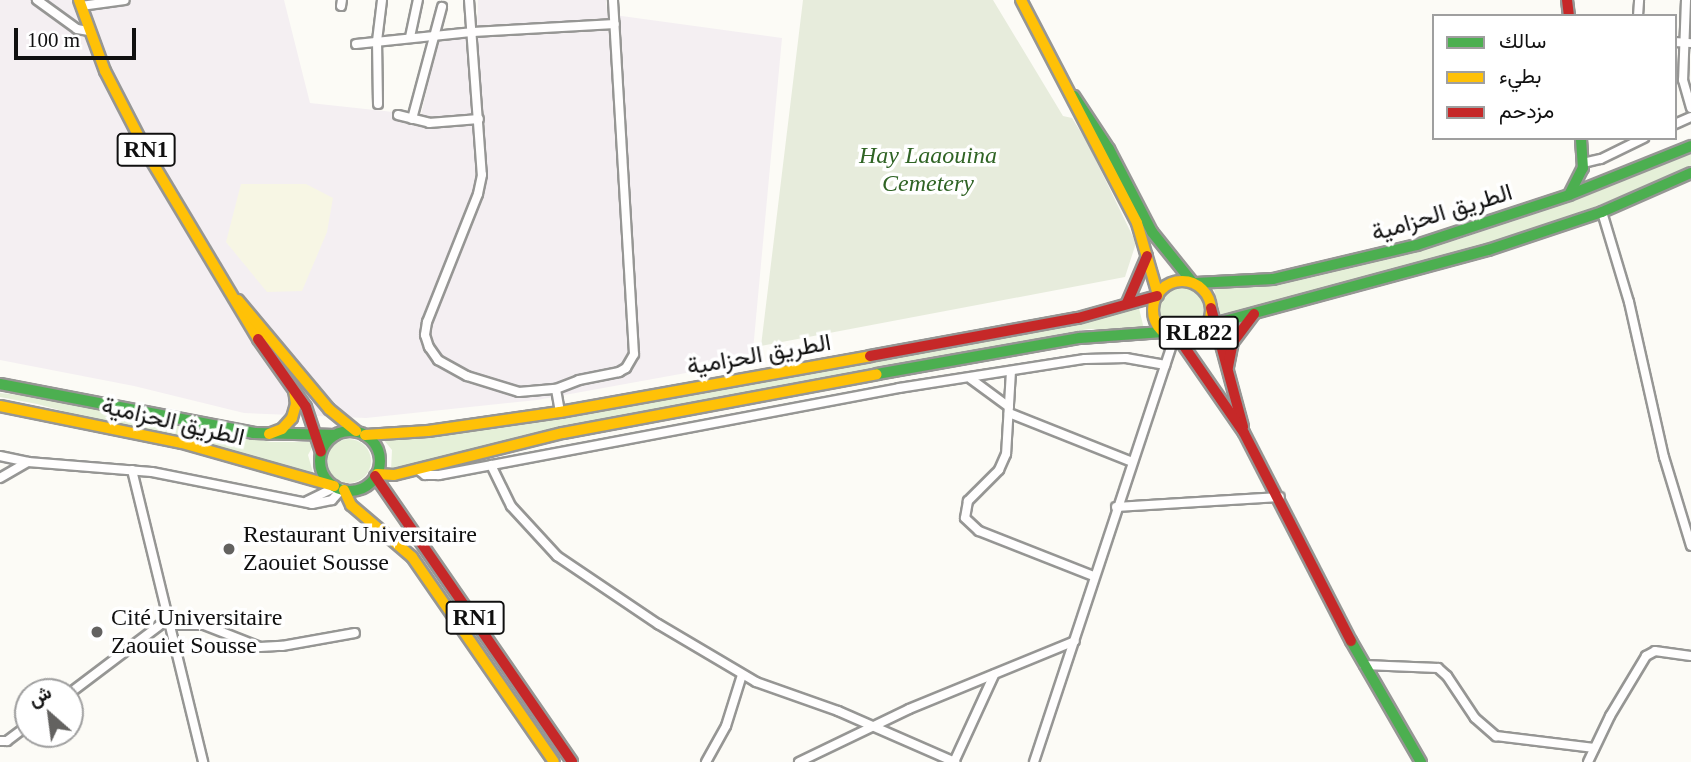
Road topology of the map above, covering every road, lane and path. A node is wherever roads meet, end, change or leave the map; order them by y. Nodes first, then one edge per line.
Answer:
1 (37, 0) edge
2 (125, 0) edge
3 (382, 0) edge
4 (418, 0) edge
5 (469, 0) edge
6 (614, 0) edge
7 (1021, 0) edge
8 (1686, 0) edge
9 (80, 3) edge
10 (442, 8) dead end
11 (615, 24) junction
12 (88, 31) junction
13 (473, 32) junction
14 (435, 35) junction
15 (410, 37) junction
16 (377, 41) junction
17 (1683, 42) edge
18 (356, 44) dead end
19 (1068, 88) junction
20 (378, 104) dead end
21 (1691, 108) edge
22 (398, 115) dead end
23 (412, 119) junction
24 (479, 119) junction
25 (1581, 140) edge
26 (1640, 140) edge
27 (1691, 146) edge
28 (1583, 165) junction
29 (1691, 173) edge
30 (1604, 182) junction
31 (1569, 195) junction
32 (1602, 212) junction
33 (1147, 256) junction
34 (1195, 283) junction
35 (230, 293) junction
36 (1157, 296) junction
37 (1127, 303) junction
38 (1258, 311) junction
39 (1211, 325) junction
40 (1163, 332) junction
41 (1176, 339) junction
42 (1165, 365) junction
43 (1228, 367) junction
44 (1011, 371) junction
45 (971, 379) junction
46 (0, 383) edge
47 (556, 389) junction
48 (294, 390) junction
49 (0, 406) edge
50 (1009, 410) junction
51 (560, 412) junction
52 (361, 433) junction
53 (1244, 433) junction
54 (268, 434) junction
55 (317, 435) junction
56 (335, 435) junction
57 (321, 452) junction
58 (0, 456) edge
59 (28, 462) junction
60 (1132, 462) junction
61 (491, 465) junction
62 (132, 470) junction
63 (413, 470) junction
64 (376, 475) junction
65 (0, 478) edge
66 (339, 488) junction
67 (1280, 497) junction
68 (399, 507) junction
69 (1116, 507) junction
70 (1691, 546) edge
71 (1093, 576) junction
72 (170, 622) junction
73 (355, 633) dead end
74 (1074, 641) junction
75 (1691, 656) edge
76 (1364, 666) junction
77 (743, 675) junction
78 (994, 675) junction
79 (84, 684) edge
80 (874, 727) junction
81 (1594, 748) junction
82 (204, 762) edge
83 (554, 762) edge
84 (572, 762) edge
85 (706, 762) edge
86 (799, 762) edge
87 (955, 762) edge
88 (1034, 762) edge
89 (1421, 762) edge
90 (1588, 762) edge

1 - 12 street
2 - 9 street
3 - 16 street
4 - 15 street
5 - 13 street
6 - 11 street
7 - 19 main road
8 - 17 street
9 - 12 main road, RN1
10 - 14 street
11 - 13 street
11 - 47 street
12 - 35 main road, RN1
13 - 14 street
13 - 24 street
14 - 15 street
14 - 23 street
15 - 16 street
16 - 18 street
16 - 20 street
17 - 21 street
19 - 33 main road
19 - 34 main road
22 - 23 street
23 - 24 street
24 - 47 street
25 - 28 main road
26 - 28 street
27 - 30 main road, الطريق الحزامية
28 - 30 main road
28 - 31 main road
29 - 32 main road, الطريق الحزامية
30 - 31 main road, الطريق الحزامية
31 - 34 main road, الطريق الحزامية
32 - 38 main road, الطريق الحزامية
32 - 70 street
33 - 36 main road
33 - 37 main road
34 - 36 main road, الطريق الحزامية / RL822
34 - 39 main road, RL822
35 - 48 main road, RN1
35 - 52 main road, RN1
36 - 37 main road, الطريق الحزامية
36 - 40 main road, RL822
37 - 51 main road, الطريق الحزامية
38 - 39 main road, الطريق الحزامية
38 - 43 main road
39 - 41 main road, الطريق الحزامية / RL822
39 - 43 main road, RL822
40 - 41 main road, RL822
40 - 63 main road, الطريق الحزامية
41 - 42 street
41 - 53 main road, RL822
42 - 44 street
42 - 60 street
43 - 53 main road, RL822
44 - 45 street
44 - 50 street
45 - 50 street
45 - 61 street
46 - 54 main road, الطريق الحزامية
47 - 51 street
48 - 54 main road
48 - 55 main road, RN1
49 - 66 main road, الطريق الحزامية
50 - 60 street
50 - 71 street
51 - 52 main road, الطريق الحزامية
52 - 56 main road
52 - 64 main road, RN1
53 - 67 main road, RL822
54 - 55 main road, الطريق الحزامية
55 - 56 main road, الطريق الحزامية
55 - 57 main road, RN1
56 - 57 main road
57 - 66 main road, RN1
58 - 59 street
59 - 62 street
59 - 65 street
60 - 69 street
61 - 63 street
61 - 77 street
62 - 66 street
62 - 72 street
63 - 64 main road, الطريق الحزامية
63 - 68 main road
64 - 66 main road
64 - 68 main road, RN1
66 - 83 main road, RN1
67 - 69 street
67 - 76 main road, RL822
68 - 84 main road, RN1
69 - 71 street
71 - 74 street
72 - 73 street
72 - 79 street
72 - 82 street
74 - 78 street
74 - 88 street
75 - 81 street
76 - 81 street
76 - 89 main road, RL822
77 - 80 street
77 - 85 street
78 - 80 street
78 - 87 street
80 - 86 street
80 - 87 street
81 - 90 street

